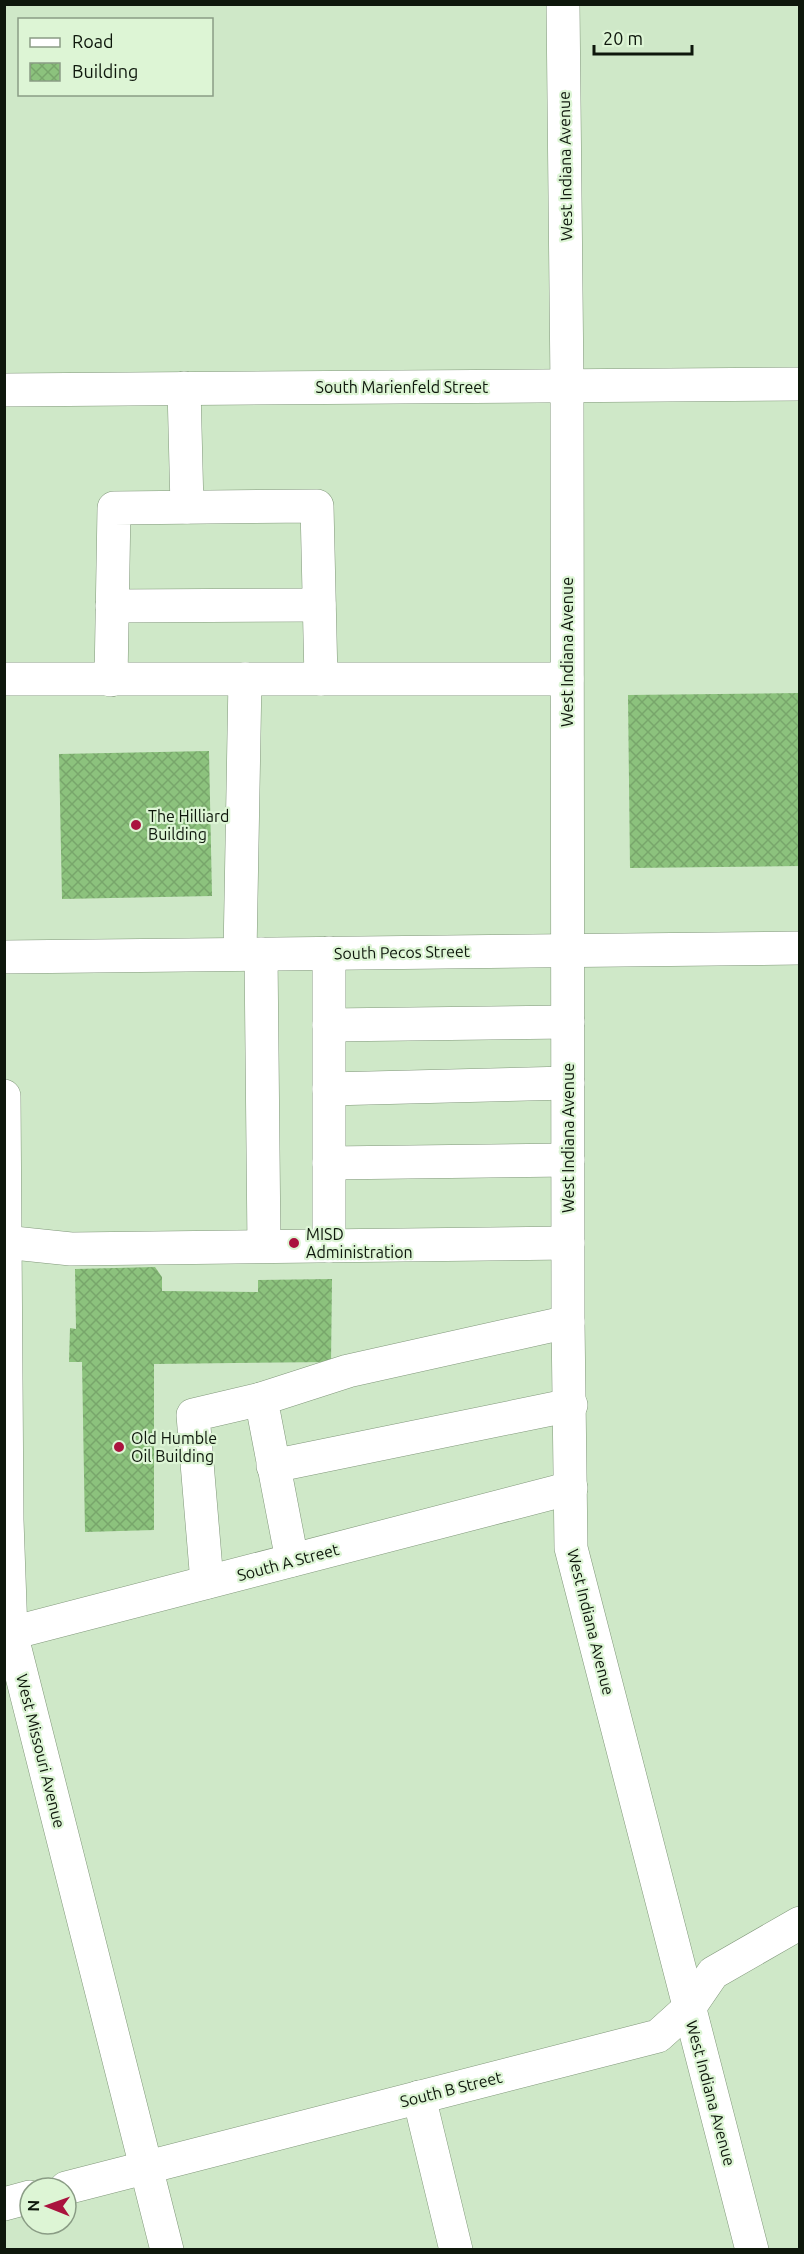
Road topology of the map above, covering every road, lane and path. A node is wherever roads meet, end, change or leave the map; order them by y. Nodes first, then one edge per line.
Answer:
1 (563, 4) edge
2 (800, 384) edge
3 (567, 386) junction
4 (184, 388) junction
5 (4, 390) edge
6 (187, 507) junction
7 (319, 605) junction
8 (112, 606) junction
9 (4, 679) edge
10 (245, 679) junction
11 (321, 679) junction
12 (567, 679) junction
13 (111, 680) junction
14 (800, 948) edge
15 (567, 950) junction
16 (329, 953) junction
17 (251, 954) junction
18 (4, 957) edge
19 (568, 1022) junction
20 (329, 1025) junction
21 (568, 1083) junction
22 (329, 1089) junction
23 (4, 1096) edge
24 (568, 1160) junction
25 (329, 1163) junction
26 (5, 1242) edge
27 (568, 1243) junction
28 (264, 1246) junction
29 (329, 1246) junction
30 (568, 1322) junction
31 (5, 1355) edge
32 (261, 1399) junction
33 (571, 1405) junction
34 (273, 1466) junction
35 (571, 1488) junction
36 (6, 1520) edge
37 (292, 1560) junction
38 (207, 1582) junction
39 (8, 1634) edge
40 (800, 1923) edge
41 (689, 2008) junction
42 (419, 2097) junction
43 (146, 2168) junction
44 (78, 2185) edge
45 (748, 2235) edge
46 (167, 2250) edge
47 (456, 2250) edge
48 (761, 2250) edge

1 - 3 street, West Indiana Avenue
2 - 3 street, South Marienfeld Street
3 - 4 street, South Marienfeld Street
3 - 12 street, West Indiana Avenue
4 - 5 street, South Marienfeld Street
4 - 6 street
6 - 7 street
6 - 8 street
7 - 8 street
7 - 11 street
8 - 13 street
9 - 13 street
10 - 11 street
10 - 13 street
10 - 17 street
11 - 12 street
12 - 15 street, West Indiana Avenue
14 - 15 street, South Pecos Street
15 - 16 street, South Pecos Street
15 - 19 street, West Indiana Avenue
16 - 17 street, South Pecos Street
16 - 20 street
17 - 18 street, South Pecos Street
17 - 28 street
19 - 20 street
19 - 21 street, West Indiana Avenue
20 - 22 street
21 - 22 street
21 - 24 street, West Indiana Avenue
22 - 25 street
23 - 26 street, West Missouri Avenue
24 - 25 street
24 - 27 street, West Indiana Avenue
25 - 29 street
26 - 28 street
26 - 31 street, West Missouri Avenue
27 - 29 street
27 - 30 street, West Indiana Avenue
28 - 29 street
30 - 32 street
30 - 33 street, West Indiana Avenue
31 - 36 street, West Missouri Avenue
32 - 34 street
32 - 38 street
33 - 34 street
33 - 35 street, West Indiana Avenue
34 - 37 street
35 - 37 street, South A Street
35 - 41 street, West Indiana Avenue
36 - 39 street, West Missouri Avenue
37 - 38 street, South A Street
38 - 39 street, South A Street
39 - 43 street, West Missouri Avenue
40 - 41 street, South B Street
41 - 42 street, South B Street
41 - 45 street, West Indiana Avenue
42 - 43 street, South B Street
42 - 47 street
43 - 44 street, South B Street
43 - 46 street, West Missouri Avenue
45 - 48 street, West Indiana Avenue

